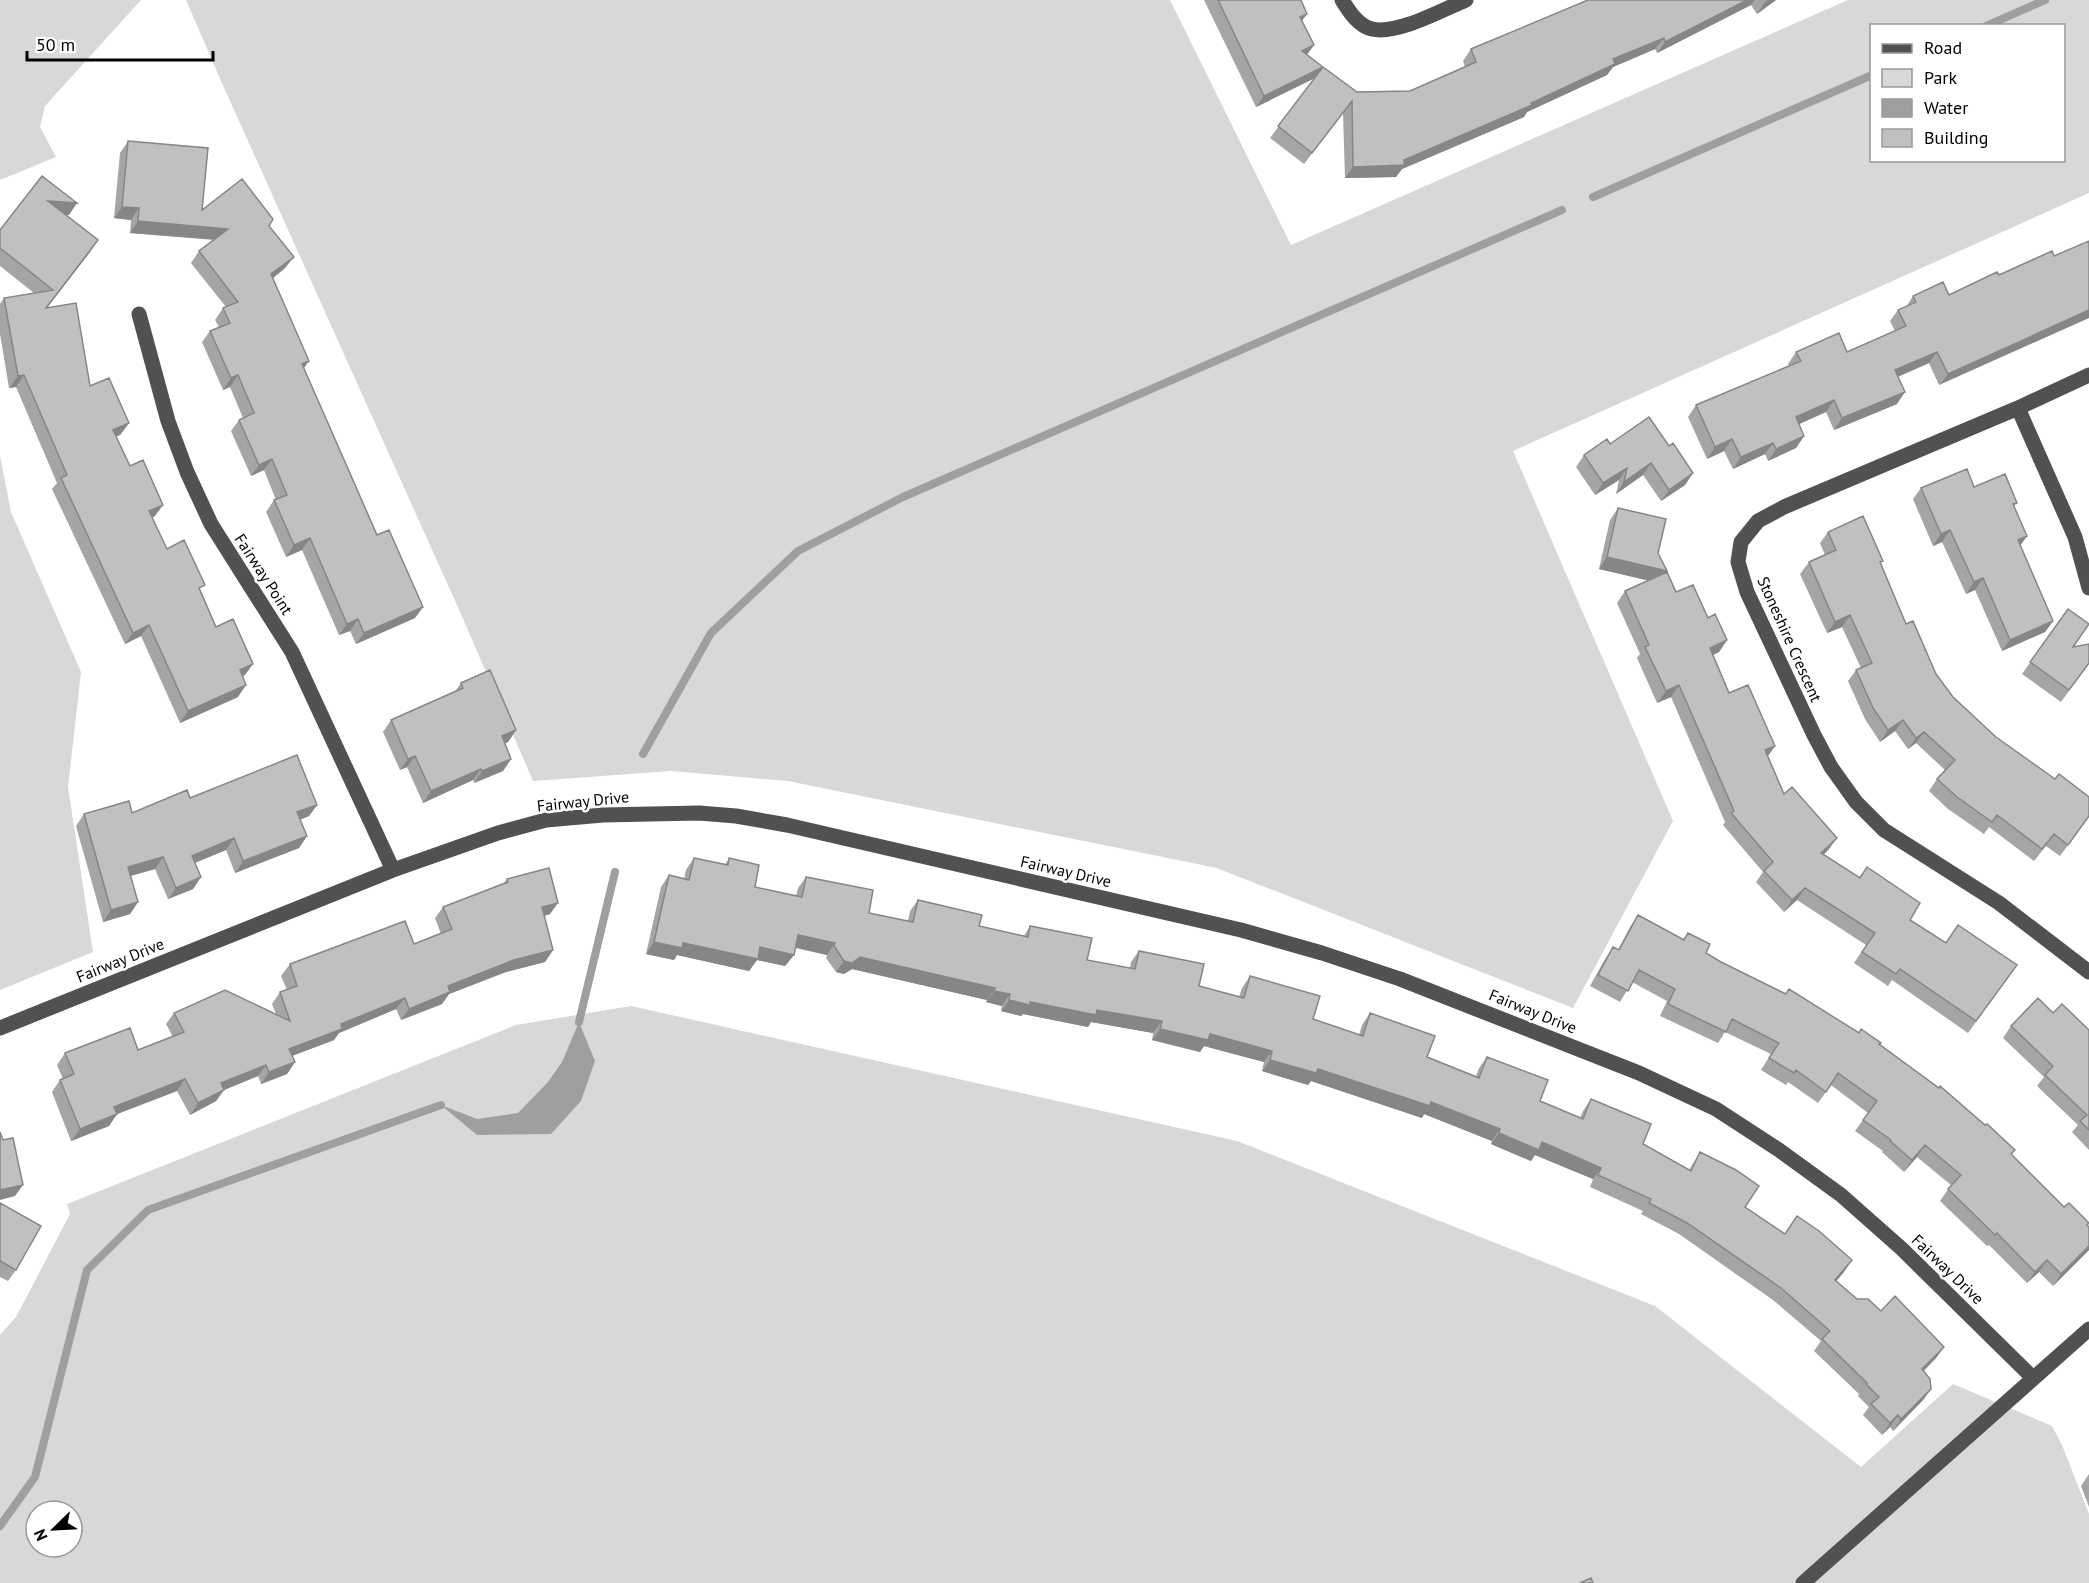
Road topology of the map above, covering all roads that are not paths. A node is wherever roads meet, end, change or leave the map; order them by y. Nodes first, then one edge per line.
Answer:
1 (1342, 0) edge
2 (1466, 0) edge
3 (140, 314) dead end
4 (2089, 375) edge
5 (2018, 408) junction
6 (2075, 537) junction
7 (2089, 548) edge
8 (2089, 588) edge
9 (393, 870) junction
10 (2089, 972) edge
11 (0, 1028) edge
12 (2089, 1329) edge
13 (2033, 1378) junction
14 (1803, 1583) edge

1 - 2 street
3 - 9 street, Fairway Point
4 - 5 street, Stoneshire Crescent
5 - 6 street
5 - 10 street, Stoneshire Crescent
6 - 7 street
6 - 8 street
9 - 11 street, Fairway Drive
9 - 13 street, Fairway Drive
12 - 13 street
13 - 14 street

